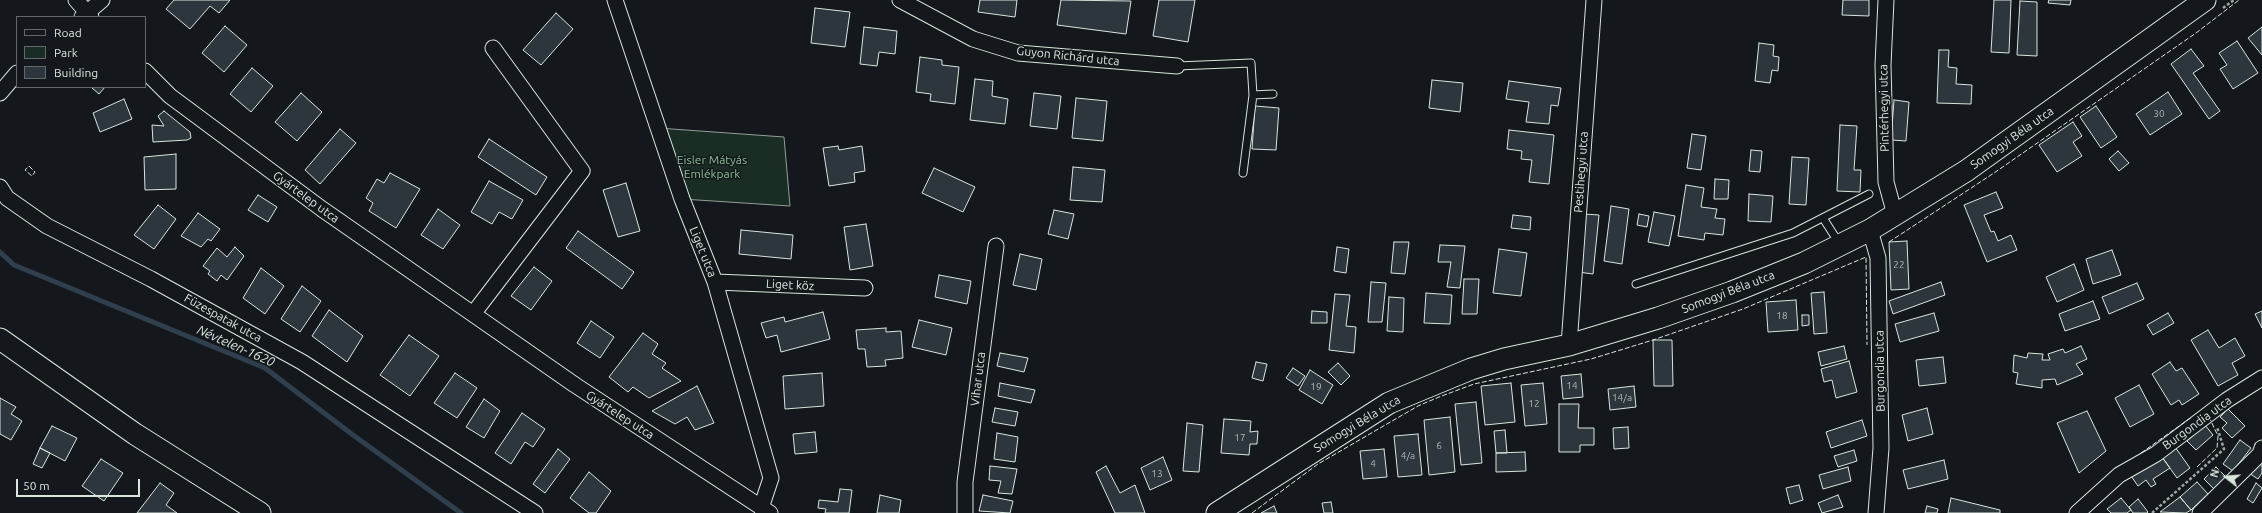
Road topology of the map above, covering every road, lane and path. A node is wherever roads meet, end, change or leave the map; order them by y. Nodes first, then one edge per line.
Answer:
1 (76, 0) edge
2 (102, 0) edge
3 (615, 0) edge
4 (900, 0) edge
5 (1594, 0) edge
6 (1886, 0) edge
7 (2205, 0) edge
8 (87, 16) edge
9 (493, 48) dead end
10 (1177, 66) joint
11 (146, 72) edge
12 (16, 74) edge
13 (0, 92) edge
14 (1273, 94) dead end
15 (1253, 95) junction
16 (1243, 173) dead end
17 (1869, 194) dead end
18 (2, 197) edge
19 (1895, 215) junction
20 (1823, 218) junction
21 (1870, 230) junction
22 (1840, 245) junction
23 (996, 246) dead end
24 (715, 282) junction
25 (1636, 284) dead end
26 (865, 288) dead end
27 (473, 314) junction
28 (0, 338) edge
29 (1569, 345) junction
30 (2262, 378) edge
31 (2211, 412) junction
32 (2262, 448) edge
33 (766, 510) edge
34 (260, 513) edge
35 (534, 513) edge
36 (965, 513) edge
37 (1217, 513) edge
38 (1876, 513) edge
39 (2077, 513) edge
40 (2152, 513) edge
41 (2200, 513) edge

1 - 8 street
2 - 8 street
3 - 24 street, Liget utca
4 - 10 street, Guyon Richárd utca
5 - 29 street, Pestihegyi utca
6 - 19 street, Pintérhegyi utca
7 - 19 main road, Somogyi Béla utca
9 - 27 street
10 - 15 lane
11 - 27 street, Gyártelep utca
12 - 13 street
14 - 15 lane
15 - 16 lane
17 - 20 lane
18 - 35 street, Füzespatak utca
19 - 21 main road, Somogyi Béla utca
20 - 22 lane
20 - 25 lane
21 - 22 main road, Somogyi Béla utca
21 - 38 street, Burgondia utca
22 - 29 main road, Somogyi Béla utca
23 - 36 street, Vihar utca
24 - 26 street, Liget köz
24 - 33 street, Liget utca
27 - 33 street, Gyártelep utca
28 - 34 main road
29 - 37 main road, Somogyi Béla utca
30 - 31 street, Burgondia utca
31 - 39 street, Burgondia utca
31 - 40 path
32 - 41 street

